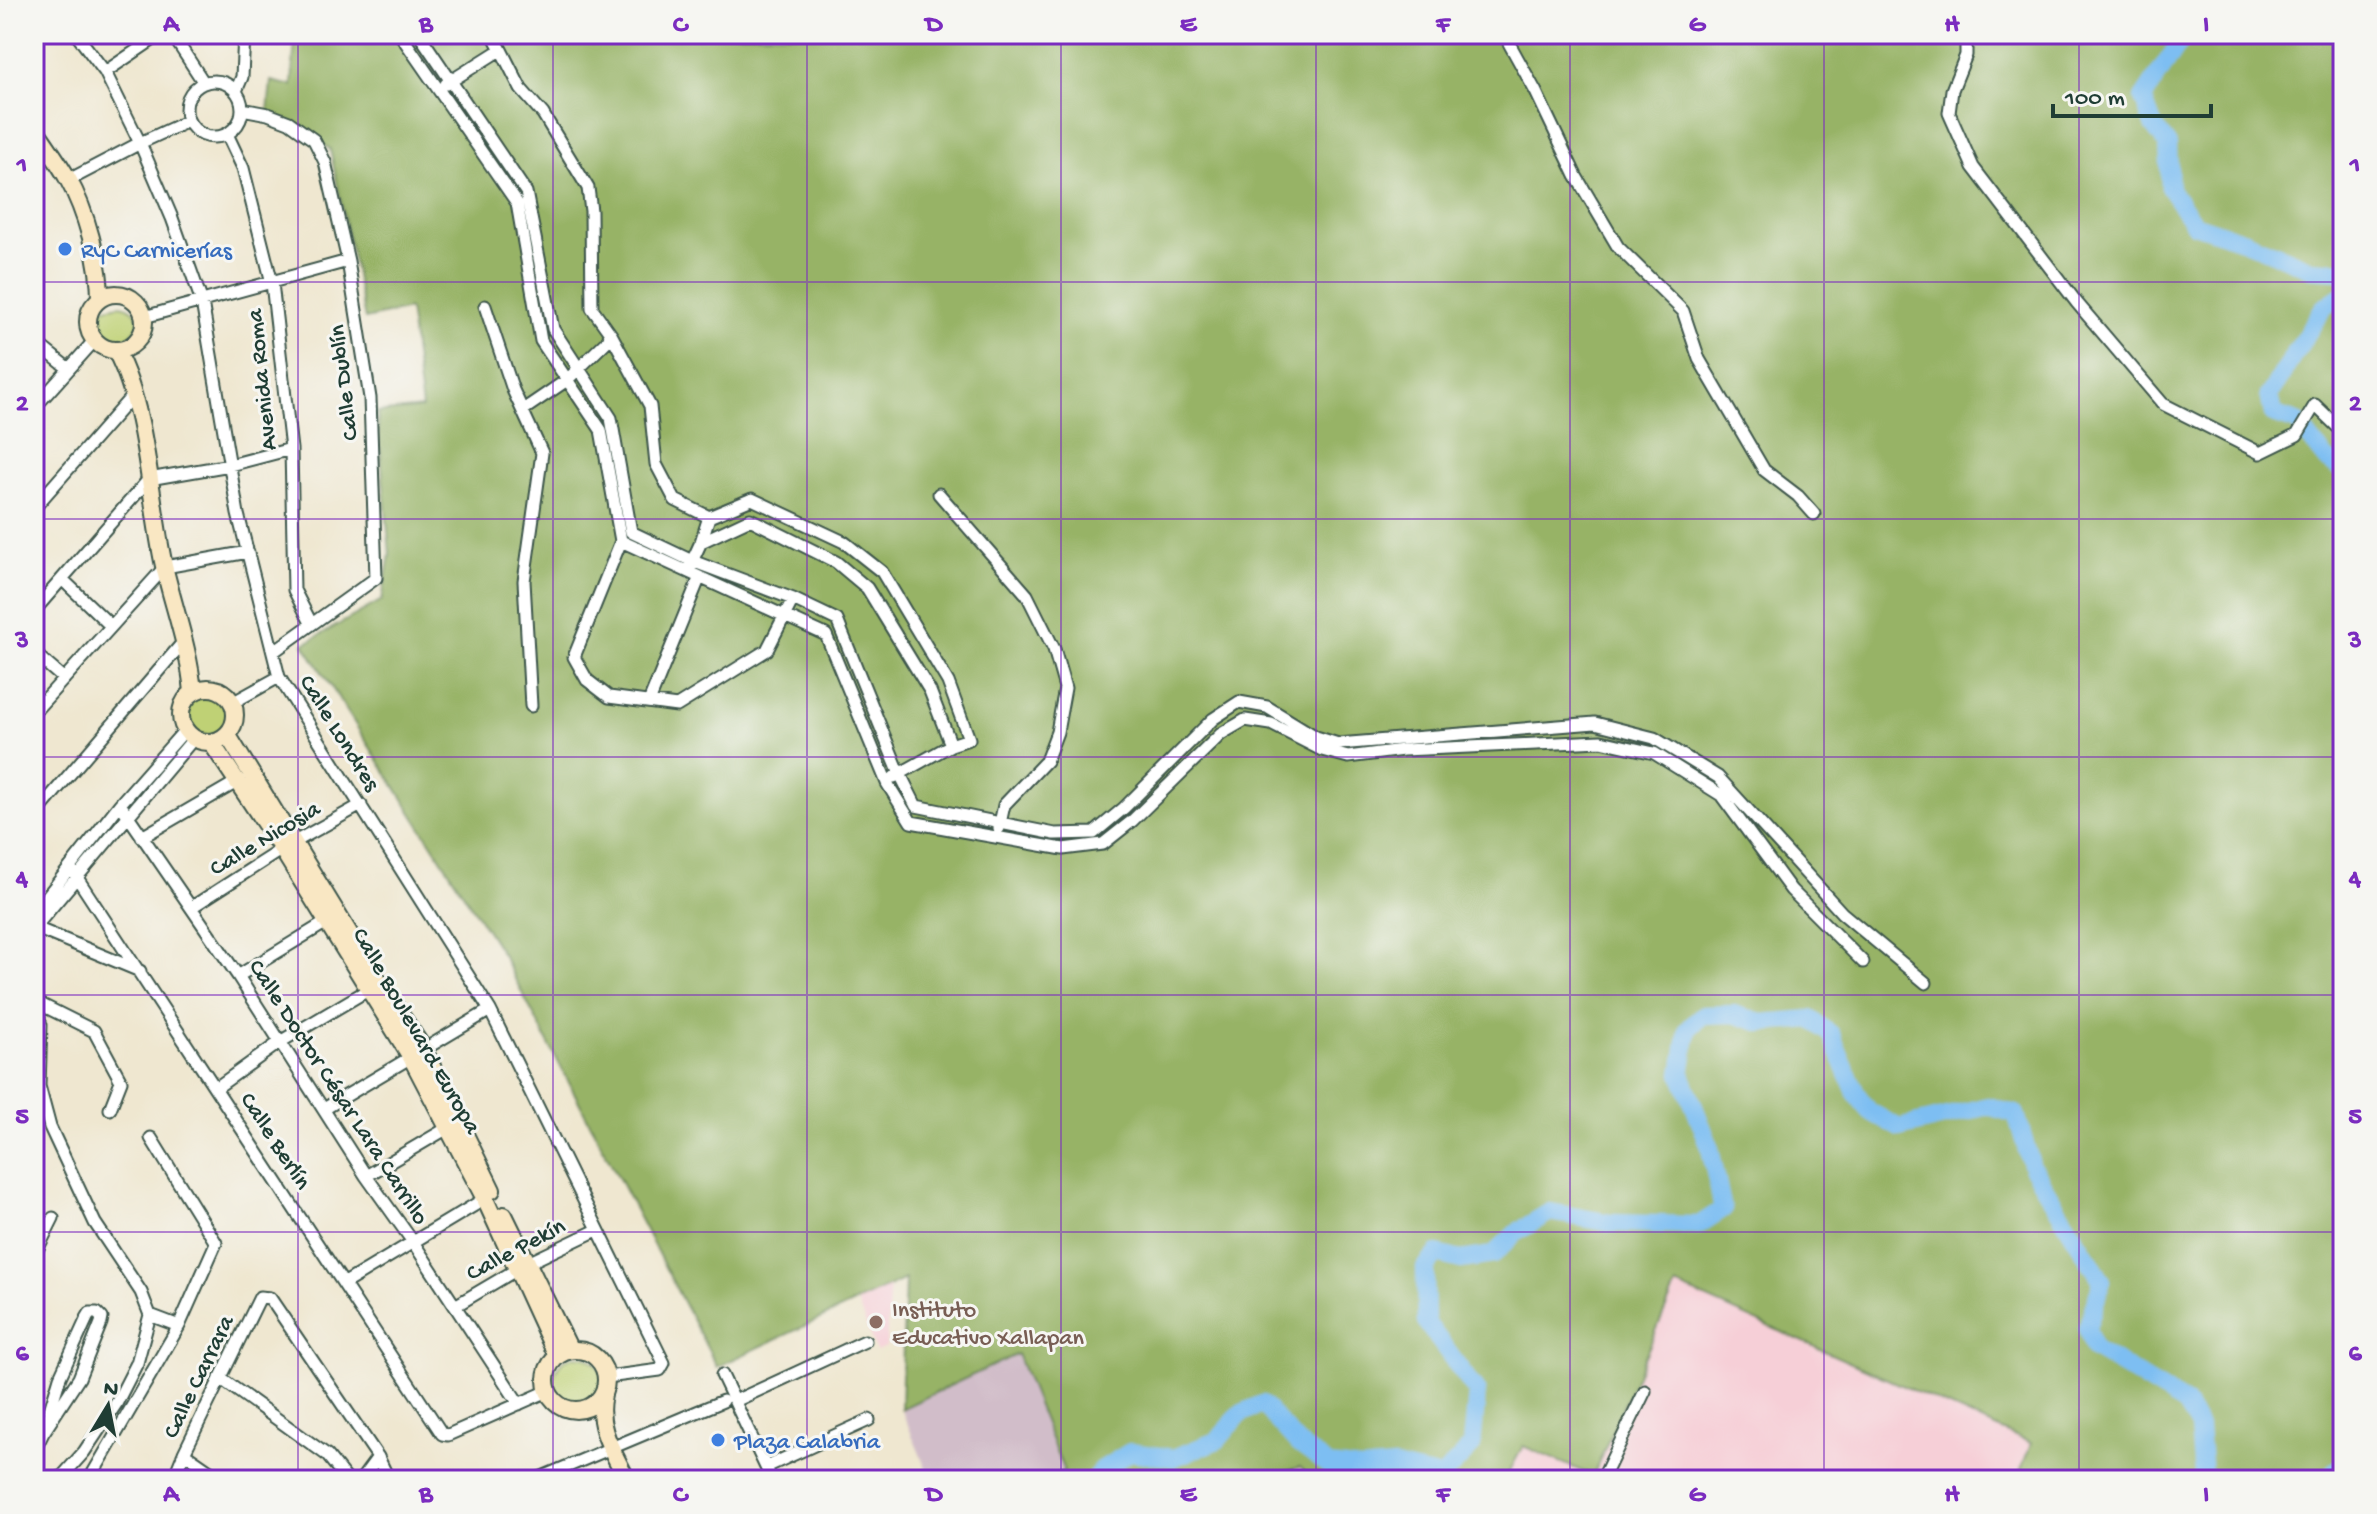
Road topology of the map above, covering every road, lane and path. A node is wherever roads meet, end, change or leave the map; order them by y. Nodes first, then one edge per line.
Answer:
1 (76, 34) edge
2 (161, 34) edge
3 (172, 34) edge
4 (244, 34) edge
5 (400, 34) edge
6 (419, 34) edge
7 (493, 34) edge
8 (1504, 34) edge
9 (1966, 34) edge
10 (500, 50) junction
11 (105, 72) junction
12 (451, 80) junction
13 (204, 83) junction
14 (439, 89) junction
15 (236, 91) junction
16 (242, 109) junction
17 (188, 121) junction
18 (34, 127) edge
19 (227, 134) junction
20 (140, 143) junction
21 (69, 180) junction
22 (348, 261) junction
23 (272, 283) junction
24 (107, 296) junction
25 (202, 302) junction
26 (485, 306) dead end
27 (144, 317) junction
28 (612, 336) junction
29 (34, 341) edge
30 (94, 341) junction
31 (122, 350) junction
32 (579, 368) junction
33 (69, 369) junction
34 (567, 380) junction
35 (134, 394) junction
36 (34, 408) edge
37 (523, 410) junction
38 (2343, 432) edge
39 (291, 449) junction
40 (230, 465) junction
41 (149, 479) junction
42 (939, 494) dead end
43 (34, 508) edge
44 (1814, 514) dead end
45 (709, 517) junction
46 (621, 541) junction
47 (701, 542) junction
48 (248, 552) junction
49 (165, 567) junction
50 (690, 567) junction
51 (62, 579) junction
52 (699, 579) junction
53 (793, 599) junction
54 (34, 611) edge
55 (786, 616) junction
56 (311, 623) junction
57 (111, 626) junction
58 (186, 640) junction
59 (273, 652) junction
60 (34, 653) edge
61 (279, 677) junction
62 (64, 679) junction
63 (197, 690) junction
64 (649, 702) junction
65 (232, 703) junction
66 (531, 706) dead end
67 (34, 712) edge
68 (227, 734) junction
69 (197, 737) junction
70 (951, 745) junction
71 (899, 772) junction
72 (245, 777) junction
73 (887, 783) junction
74 (120, 804) junction
75 (361, 805) junction
76 (127, 815) junction
77 (34, 816) edge
78 (999, 823) junction
79 (104, 834) junction
80 (142, 837) junction
81 (997, 837) junction
82 (288, 845) junction
83 (74, 871) junction
84 (192, 907) junction
85 (332, 918) junction
86 (35, 923) edge
87 (1863, 962) dead end
88 (140, 972) junction
89 (238, 976) junction
90 (1926, 983) dead end
91 (375, 985) junction
92 (34, 1001) edge
93 (490, 1010) junction
94 (280, 1042) junction
95 (417, 1053) junction
96 (216, 1088) junction
97 (110, 1109) dead end
98 (324, 1109) junction
99 (453, 1124) junction
100 (151, 1138) dead end
101 (366, 1176) junction
102 (489, 1197) junction
103 (53, 1218) dead end
104 (597, 1230) junction
105 (413, 1242) junction
106 (34, 1256) edge
107 (521, 1267) junction
108 (345, 1283) junction
109 (455, 1306) junction
110 (150, 1315) junction
111 (179, 1326) junction
112 (865, 1341) dead end
113 (563, 1353) junction
114 (722, 1375) dead end
115 (607, 1377) junction
116 (220, 1378) junction
117 (548, 1391) junction
118 (1645, 1391) dead end
119 (603, 1395) junction
120 (729, 1401) junction
121 (116, 1404) junction
122 (519, 1404) junction
123 (580, 1410) junction
124 (127, 1412) junction
125 (869, 1420) dead end
126 (603, 1430) junction
127 (43, 1433) junction
128 (612, 1449) junction
129 (34, 1451) edge
130 (184, 1453) junction
131 (378, 1457) junction
132 (766, 1467) junction
133 (59, 1480) edge
134 (89, 1480) edge
135 (173, 1480) edge
136 (223, 1480) edge
137 (347, 1480) edge
138 (361, 1480) edge
139 (389, 1480) edge
140 (537, 1480) edge
141 (627, 1480) edge
142 (772, 1480) edge
143 (1602, 1480) edge

1 - 11 street, Calle Londres
2 - 11 street
3 - 13 street
4 - 15 street
5 - 14 street
6 - 12 street
7 - 10 street
8 - 44 street
9 - 38 street
10 - 12 street
10 - 28 street
11 - 20 street, Calle Londres
12 - 14 street
12 - 32 street
13 - 15 street
13 - 17 street
14 - 34 street
15 - 16 street
16 - 19 street
16 - 22 street, Calle Dublín
17 - 19 street
17 - 20 street
18 - 21 main road
19 - 23 street, Avenida Roma
20 - 21 street
20 - 25 street, Calle Londres
21 - 24 main road
22 - 23 street
22 - 56 street, Calle Dublín
23 - 25 street
23 - 39 street, Avenida Roma
24 - 27 main road
24 - 30 main road
25 - 27 street
25 - 40 street, Calle Londres
26 - 37 street
27 - 31 main road
28 - 32 street
28 - 45 street
29 - 33 street
30 - 31 main road
30 - 33 street
31 - 35 main road
32 - 34 street
32 - 50 street
33 - 36 street
34 - 37 street
34 - 46 street
35 - 41 main road
35 - 43 street
37 - 66 street
39 - 40 street
39 - 56 street, Avenida Roma
40 - 41 street
40 - 48 street, Calle Londres
41 - 49 main road
41 - 51 street
42 - 78 street
45 - 47 street
45 - 70 street
46 - 50 street
46 - 64 street
47 - 50 street
47 - 70 street
48 - 49 street
48 - 59 street, Calle Londres
49 - 57 street
49 - 58 main road
50 - 52 street
50 - 53 street
51 - 54 street
51 - 57 street
52 - 55 street
52 - 64 street
53 - 55 street
53 - 71 street
55 - 64 street
55 - 73 street
56 - 59 street, Calle Dublín
57 - 62 street
58 - 63 main road
58 - 77 street
59 - 61 street, Calle Londres
60 - 62 street
61 - 65 street
61 - 75 street, Calle Londres
62 - 67 street
63 - 65 main road
63 - 69 main road
65 - 68 main road
68 - 69 main road
68 - 72 main road, Calle Boulevard Europa
69 - 72 main road, Calle Boulevard Europa
69 - 74 street
69 - 76 street
70 - 71 street
71 - 73 street
71 - 78 street
72 - 80 street
72 - 82 main road, Calle Boulevard Europa
73 - 81 street
74 - 76 street, Calle Doctor César Lara Carrillo
74 - 79 street
75 - 82 street, Calle Nicosia
75 - 93 street, Calle Londres
76 - 79 street
76 - 80 street, Calle Doctor César Lara Carrillo
78 - 81 street
78 - 90 street
79 - 83 street
80 - 84 street, Calle Doctor César Lara Carrillo
81 - 87 street
82 - 84 street, Calle Nicosia
82 - 85 main road, Calle Boulevard Europa
83 - 86 street
83 - 88 street, Calle Berlín
84 - 89 street, Calle Doctor César Lara Carrillo
85 - 89 street
85 - 91 main road, Calle Boulevard Europa
86 - 88 street
88 - 96 street, Calle Berlín
89 - 94 street, Calle Doctor César Lara Carrillo
91 - 94 street
91 - 95 main road, Calle Boulevard Europa
92 - 97 street
92 - 110 street
93 - 95 street
93 - 104 street, Calle Londres
94 - 96 street
94 - 98 street, Calle Doctor César Lara Carrillo
95 - 98 street
95 - 99 main road, Calle Boulevard Europa
96 - 108 street, Calle Berlín
98 - 101 street, Calle Doctor César Lara Carrillo
99 - 101 street
99 - 102 main road, Calle Boulevard Europa
100 - 111 street
101 - 105 street, Calle Doctor César Lara Carrillo
102 - 105 street
102 - 107 main road, Calle Boulevard Europa
103 - 106 street
104 - 107 street, Calle Pekín
104 - 115 street, Calle Londres
105 - 108 street
105 - 109 street, Calle Doctor César Lara Carrillo
107 - 109 street, Calle Pekín
107 - 113 main road, Calle Boulevard Europa
108 - 122 street, Calle Berlín
109 - 122 street, Calle Doctor César Lara Carrillo
110 - 111 street
110 - 121 street
111 - 124 street
112 - 120 street
113 - 115 main road
113 - 117 main road
114 - 120 street
115 - 119 main road
116 - 130 street, Calle Carrara
116 - 131 street, Calle Carrara
116 - 137 street
117 - 122 street
117 - 123 main road
118 - 143 street
119 - 123 main road
119 - 126 main road
120 - 128 street
120 - 132 street
121 - 124 street
121 - 133 street
123 - 126 main road
124 - 134 street
125 - 132 street
126 - 128 main road
127 - 127 street
127 - 129 street
128 - 140 street
128 - 141 main road
130 - 135 street, Calle Carrara
130 - 136 street
131 - 138 street
131 - 139 street
132 - 142 street

